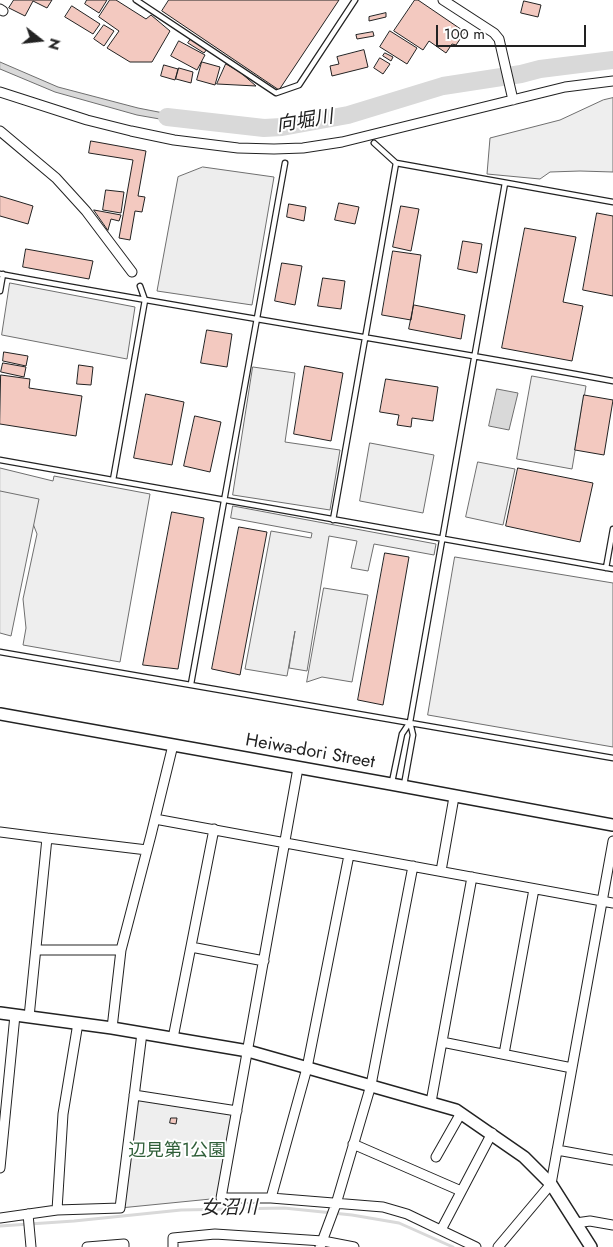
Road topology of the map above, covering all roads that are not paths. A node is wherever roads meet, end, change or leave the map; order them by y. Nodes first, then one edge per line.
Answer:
1 (136, 0) edge
2 (355, 0) edge
3 (443, 0) edge
4 (613, 81) edge
5 (0, 92) edge
6 (512, 96) junction
7 (0, 131) edge
8 (374, 143) dead end
9 (285, 163) dead end
10 (396, 163) junction
11 (505, 183) junction
12 (613, 202) edge
13 (132, 272) dead end
14 (2, 274) edge
15 (140, 286) dead end
16 (0, 291) edge
17 (145, 300) junction
18 (256, 320) junction
19 (365, 336) junction
20 (475, 356) junction
21 (613, 381) edge
22 (0, 460) edge
23 (112, 480) junction
24 (224, 500) junction
25 (333, 520) junction
26 (613, 529) edge
27 (443, 540) junction
28 (606, 568) junction
29 (613, 569) edge
30 (0, 652) edge
31 (191, 684) junction
32 (0, 714) edge
33 (410, 722) junction
34 (173, 745) junction
35 (613, 758) edge
36 (298, 768) junction
37 (391, 784) junction
38 (404, 786) junction
39 (454, 797) junction
40 (155, 818) junction
41 (613, 825) edge
42 (214, 830) junction
43 (0, 832) edge
44 (47, 838) junction
45 (613, 842) edge
46 (285, 843) junction
47 (147, 850) junction
48 (349, 854) junction
49 (412, 866) junction
50 (441, 871) junction
51 (472, 877) junction
52 (534, 888) junction
53 (602, 901) junction
54 (613, 903) edge
55 (191, 947) junction
56 (36, 950) junction
57 (121, 950) junction
58 (264, 961) junction
59 (0, 1013) edge
60 (15, 1015) junction
61 (29, 1017) junction
62 (78, 1023) junction
63 (112, 1028) junction
64 (142, 1033) junction
65 (173, 1038) junction
66 (442, 1042) junction
67 (248, 1051) junction
68 (504, 1054) junction
69 (307, 1068) junction
70 (572, 1068) junction
71 (370, 1085) junction
72 (134, 1095) junction
73 (431, 1102) junction
74 (237, 1111) junction
75 (461, 1113) junction
76 (492, 1133) junction
77 (353, 1144) junction
78 (557, 1150) junction
79 (436, 1157) dead end
80 (613, 1160) edge
81 (0, 1168) edge
82 (551, 1184) junction
83 (461, 1191) junction
84 (271, 1198) junction
85 (336, 1204) junction
86 (57, 1210) junction
87 (28, 1214) junction
88 (0, 1218) edge
89 (576, 1223) junction
90 (613, 1225) edge
91 (440, 1230) junction
92 (322, 1244) edge
93 (31, 1247) edge
94 (86, 1247) edge
95 (124, 1247) edge
96 (173, 1247) edge
97 (354, 1247) edge
98 (476, 1247) edge
99 (498, 1247) edge
100 (591, 1247) edge

1 - 2 lane
3 - 6 street
4 - 6 street
5 - 6 street
7 - 13 street
8 - 10 lane
9 - 18 lane
10 - 11 lane
10 - 19 lane
11 - 12 lane
11 - 20 lane
14 - 16 lane
14 - 17 lane
15 - 17 lane
17 - 18 lane
17 - 23 lane
18 - 19 lane
18 - 24 lane
19 - 20 lane
19 - 25 lane
20 - 21 lane
20 - 27 lane
22 - 23 lane
23 - 24 lane
24 - 25 lane
24 - 31 lane
25 - 27 lane
26 - 28 lane
27 - 28 lane
27 - 33 lane
28 - 29 lane
30 - 31 lane
31 - 33 lane
32 - 34 street, Heiwa-dori Street
33 - 35 lane
33 - 37 lane
33 - 38 lane
34 - 36 street, Heiwa-dori Street
34 - 40 street
36 - 37 street, Heiwa-dori Street
36 - 46 street
37 - 38 street, Heiwa-dori Street
38 - 39 street, Heiwa-dori Street
39 - 41 street, Heiwa-dori Street
39 - 50 street
40 - 42 street
40 - 47 street
42 - 46 street
42 - 55 street
43 - 44 street
44 - 47 street
44 - 56 street
45 - 53 street
46 - 48 street
46 - 58 street
47 - 57 street
48 - 49 street
48 - 69 street
49 - 50 street
49 - 71 street
50 - 51 street
51 - 52 street
51 - 66 street
52 - 53 street
52 - 68 street
53 - 54 street
53 - 70 street
55 - 58 street
55 - 65 street
56 - 57 street
56 - 61 street
57 - 63 street
58 - 67 street
59 - 60 street
60 - 61 street
60 - 81 street
61 - 62 street
62 - 63 street
62 - 86 street
63 - 64 street
64 - 65 street
64 - 72 street
65 - 67 street
66 - 68 street
66 - 73 street
67 - 69 street
67 - 74 street
68 - 70 street
69 - 71 street
69 - 84 street
70 - 78 street
71 - 73 street
71 - 77 street
72 - 74 street
72 - 86 street
73 - 75 street
74 - 84 street
75 - 76 street
75 - 79 street
76 - 82 street
76 - 83 street
77 - 83 street
77 - 85 street
78 - 80 street
78 - 82 street
82 - 89 street
82 - 99 street
83 - 91 street
84 - 85 street
85 - 91 street
85 - 92 street
86 - 87 street
87 - 88 street
87 - 93 street
89 - 90 street
89 - 100 street
91 - 98 street
92 - 96 street
92 - 97 street
94 - 95 street

